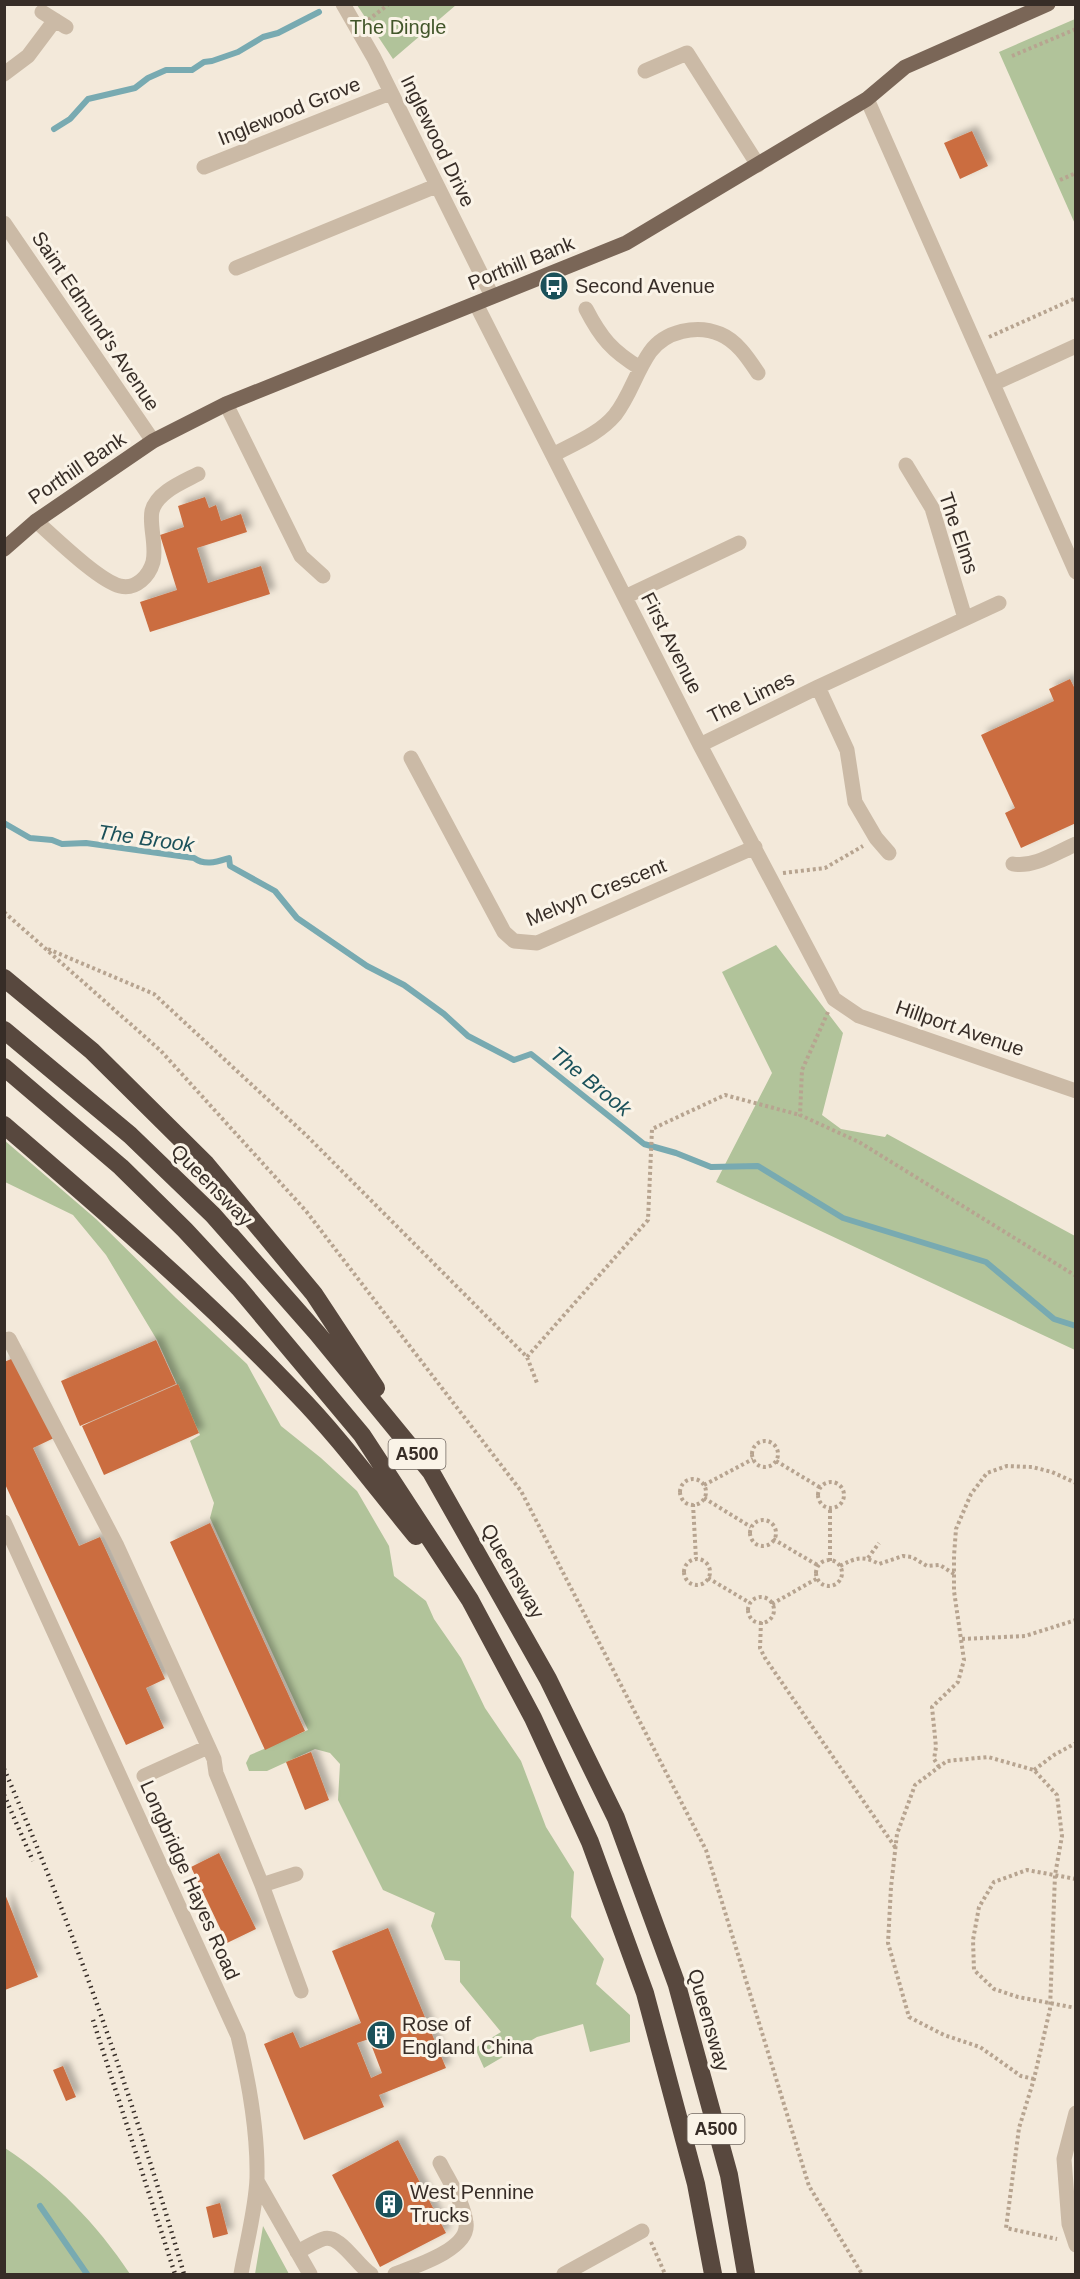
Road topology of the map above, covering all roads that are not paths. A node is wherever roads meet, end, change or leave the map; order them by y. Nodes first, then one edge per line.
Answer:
1 (344, 4) edge
2 (1048, 4) edge
3 (54, 20) dead end
4 (645, 71) dead end
5 (4, 74) edge
6 (390, 93) junction
7 (867, 99) junction
8 (758, 165) junction
9 (204, 167) dead end
10 (436, 186) junction
11 (4, 224) edge
12 (236, 268) dead end
13 (492, 297) junction
14 (476, 304) junction
15 (586, 309) dead end
16 (1076, 346) edge
17 (640, 368) junction
18 (758, 373) dead end
19 (993, 384) junction
20 (225, 404) junction
21 (153, 441) junction
22 (554, 455) junction
23 (906, 465) dead end
24 (198, 474) dead end
25 (36, 521) junction
26 (739, 543) dead end
27 (4, 549) edge
28 (1076, 572) edge
29 (322, 576) dead end
30 (625, 597) junction
31 (999, 603) dead end
32 (965, 618) junction
33 (818, 687) junction
34 (700, 745) junction
35 (411, 758) dead end
36 (1076, 844) edge
37 (754, 847) junction
38 (889, 853) dead end
39 (1013, 864) dead end
40 (4, 978) edge
41 (834, 999) joint
42 (4, 1030) edge
43 (4, 1067) edge
44 (1076, 1091) edge
45 (4, 1125) edge
46 (4, 1341) edge
47 (431, 1473) junction
48 (4, 1522) edge
49 (470, 1600) junction
50 (208, 1747) junction
51 (144, 1776) dead end
52 (296, 1874) dead end
53 (262, 1885) junction
54 (301, 1991) dead end
55 (1076, 2113) edge
56 (440, 2163) dead end
57 (257, 2181) junction
58 (642, 2231) road end
59 (1075, 2244) edge
60 (297, 2252) junction
61 (241, 2274) edge
62 (310, 2274) edge
63 (371, 2274) edge
64 (395, 2274) edge
65 (564, 2274) edge
66 (713, 2274) edge
67 (746, 2274) edge

1 - 6 street, Inglewood Drive
2 - 7 main road, Porthill Bank
3 - 5 street
4 - 8 street
6 - 9 street, Inglewood Grove
6 - 10 street, Inglewood Drive
7 - 8 main road, Porthill Bank
7 - 19 street
8 - 13 main road, Porthill Bank
10 - 12 street
10 - 13 street, Inglewood Drive
11 - 21 street, Saint Edmund's Avenue
13 - 14 main road, Porthill Bank
14 - 20 main road, Porthill Bank
14 - 22 street, First Avenue
15 - 17 street
16 - 19 street
17 - 18 street
17 - 22 street
19 - 28 street
20 - 21 main road, Porthill Bank
20 - 29 street
21 - 25 main road, Porthill Bank
22 - 30 street, First Avenue
23 - 32 street, The Elms
24 - 25 street
25 - 27 main road, Porthill Bank
26 - 30 street
30 - 34 street, First Avenue
31 - 32 street
32 - 33 street
33 - 34 street, The Limes
33 - 38 street, The Limes
34 - 37 street, First Avenue
35 - 37 street, Melvyn Crescent
36 - 39 street
37 - 41 street, First Avenue
40 - 47 highway
41 - 44 street, Hillport Avenue
42 - 47 highway, Queensway / A500
43 - 49 highway, A500
45 - 49 highway
46 - 50 street
47 - 67 highway, Queensway / A500
48 - 57 street, Longbridge Hayes Road
49 - 66 highway, A500
50 - 51 street
50 - 53 street
52 - 53 street
53 - 54 street
55 - 59 street
56 - 64 street
57 - 60 street
57 - 61 street, Longbridge Hayes Road
58 - 65 street
60 - 62 street
60 - 63 street

